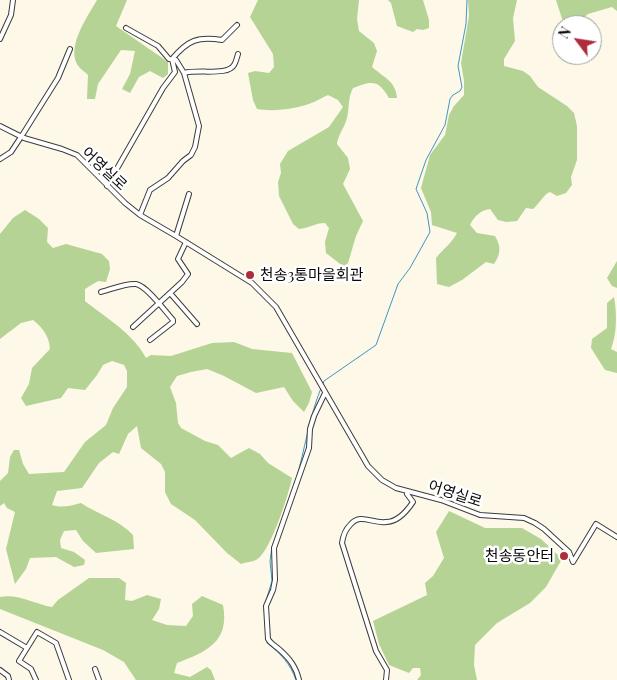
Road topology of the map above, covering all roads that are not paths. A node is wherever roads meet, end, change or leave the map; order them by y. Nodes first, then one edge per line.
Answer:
1 (13, 0) edge
2 (237, 25) dead end
3 (126, 28) dead end
4 (0, 39) edge
5 (70, 49) dead end
6 (238, 54) dead end
7 (172, 59) junction
8 (184, 74) junction
9 (0, 126) edge
10 (21, 137) junction
11 (0, 160) edge
12 (107, 186) junction
13 (188, 194) dead end
14 (140, 215) junction
15 (176, 236) junction
16 (186, 242) junction
17 (101, 292) dead end
18 (170, 293) junction
19 (159, 303) junction
20 (197, 324) dead end
21 (133, 328) dead end
22 (150, 340) dead end
23 (325, 392) junction
24 (407, 491) junction
25 (617, 537) edge
26 (0, 632) edge
27 (27, 648) junction
28 (95, 669) dead end
29 (0, 670) edge
30 (9, 680) edge
31 (36, 680) edge
32 (69, 680) edge
33 (99, 680) edge
34 (299, 680) edge
35 (386, 680) edge

1 - 4 street
2 - 7 street
3 - 7 street
5 - 10 street
6 - 8 street
7 - 8 street
7 - 12 street
8 - 14 street
9 - 10 street, 어영실로
10 - 11 street
10 - 12 street, 어영실로
12 - 14 street, 어영실로
13 - 15 street
14 - 15 street, 어영실로
15 - 16 street, 어영실로
16 - 18 street
16 - 23 street, 어영실로
17 - 19 street
18 - 19 street
18 - 20 street
19 - 21 street
19 - 22 street
23 - 24 street, 어영실로
23 - 34 street
24 - 25 street, 어영실로
24 - 35 street
26 - 27 street
27 - 31 street
27 - 32 street
28 - 33 street
29 - 30 street

